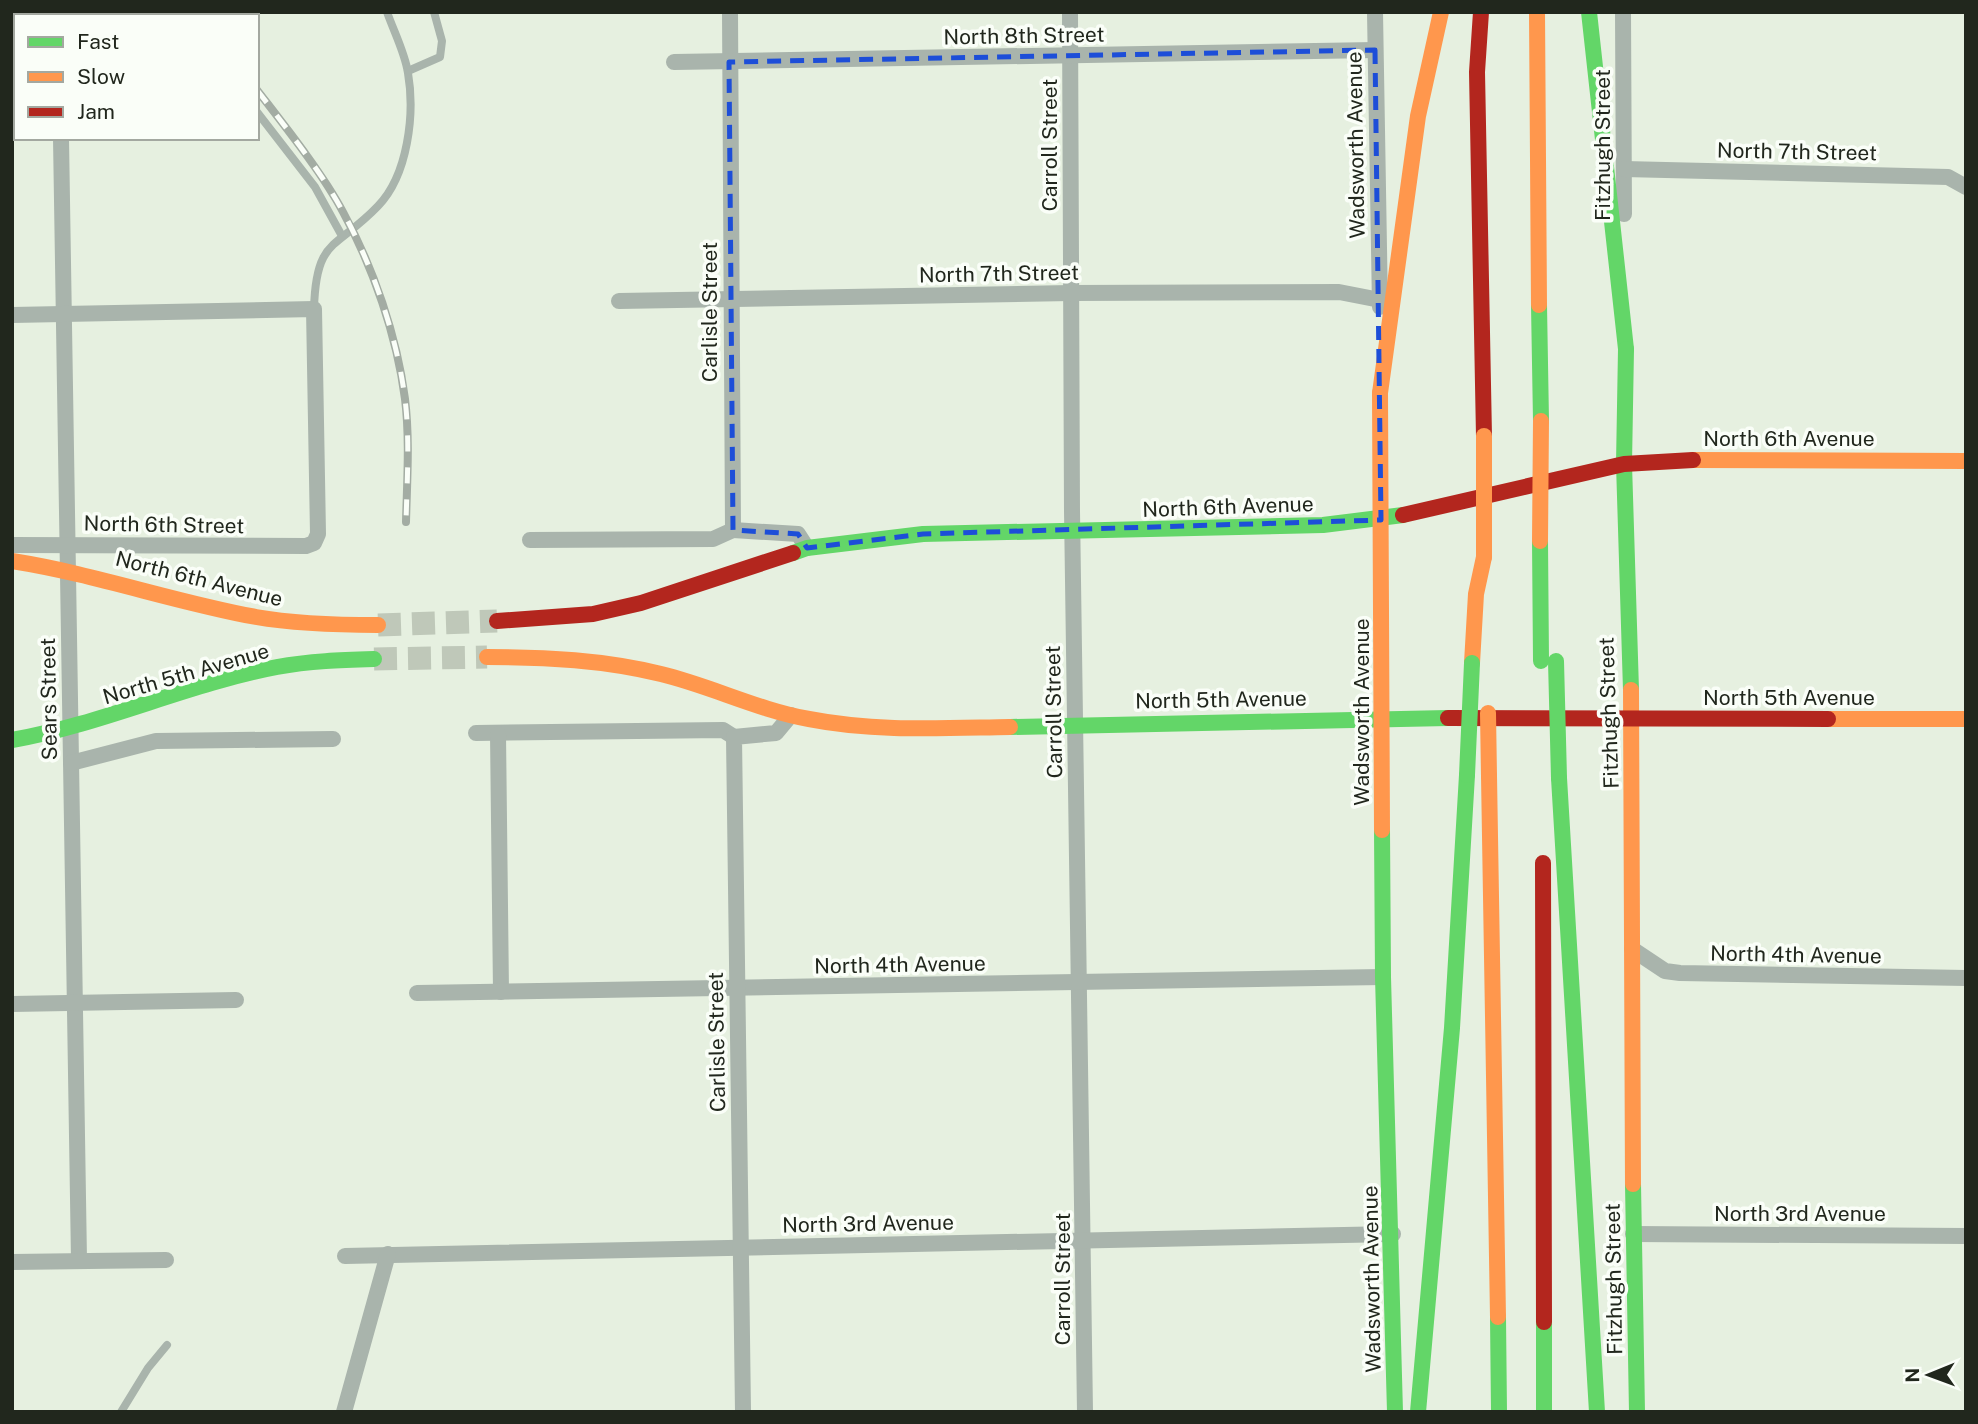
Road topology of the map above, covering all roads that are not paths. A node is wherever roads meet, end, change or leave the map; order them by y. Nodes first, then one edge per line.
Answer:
1 (387, 12) edge
2 (434, 12) edge
3 (730, 12) edge
4 (1070, 12) edge
5 (1375, 12) edge
6 (1441, 12) edge
7 (1481, 12) edge
8 (1537, 12) edge
9 (1589, 12) edge
10 (1623, 12) edge
11 (1376, 50) junction
12 (1070, 56) junction
13 (674, 62) dead end
14 (729, 62) junction
15 (408, 71) junction
16 (259, 115) edge
17 (61, 140) edge
18 (1624, 169) junction
19 (1966, 187) edge
20 (342, 236) junction
21 (1071, 293) junction
22 (1380, 300) junction
23 (619, 301) dead end
24 (730, 301) junction
25 (314, 309) junction
26 (64, 313) junction
27 (12, 315) edge
28 (1626, 349) junction
29 (1380, 393) junction
30 (1966, 461) edge
31 (1624, 464) junction
32 (1381, 520) junction
33 (733, 530) junction
34 (1073, 533) junction
35 (530, 540) dead end
36 (12, 545) edge
37 (68, 545) junction
38 (807, 548) junction
39 (12, 561) edge
40 (68, 569) junction
41 (497, 621) tunnel mouth
42 (378, 625) tunnel mouth
43 (487, 657) tunnel mouth
44 (374, 659) tunnel mouth
45 (1479, 663) junction
46 (791, 715) junction
47 (1384, 718) junction
48 (1630, 718) junction
49 (1966, 719) edge
50 (1076, 724) junction
51 (72, 729) junction
52 (476, 733) dead end
53 (498, 734) junction
54 (734, 737) junction
55 (333, 739) dead end
56 (12, 740) edge
57 (71, 763) junction
58 (1543, 841) dead end
59 (1632, 949) junction
60 (1383, 977) junction
61 (1966, 978) edge
62 (1079, 983) junction
63 (737, 989) junction
64 (501, 992) junction
65 (417, 993) dead end
66 (236, 1000) dead end
67 (73, 1003) junction
68 (12, 1004) edge
69 (1393, 1234) junction
70 (1633, 1234) junction
71 (1966, 1236) edge
72 (1084, 1239) junction
73 (740, 1248) junction
74 (388, 1254) junction
75 (345, 1256) dead end
76 (79, 1260) junction
77 (166, 1260) dead end
78 (12, 1262) edge
79 (167, 1345) dead end
80 (121, 1412) edge
81 (344, 1412) edge
82 (743, 1412) edge
83 (1085, 1412) edge
84 (1395, 1412) edge
85 (1418, 1412) edge
86 (1499, 1412) edge
87 (1544, 1412) edge
88 (1597, 1412) edge
89 (1637, 1412) edge

1 - 15 lane
2 - 15 lane
3 - 14 street, Carlisle Street
4 - 12 street, Carroll Street
5 - 11 street, Wadsworth Avenue
6 - 29 main road
7 - 45 main road, bridge
8 - 88 main road, bridge
9 - 28 main road
10 - 18 street, Fitzhugh Street
11 - 12 street, North 8th Street
11 - 22 street, Wadsworth Avenue
12 - 14 street, North 8th Street
12 - 21 street, Carroll Street
13 - 14 street, North 8th Street
14 - 24 street, Carlisle Street
15 - 20 lane
16 - 20 lane
17 - 26 street, Sears Street
18 - 19 street, North 7th Street
18 - 28 street, Fitzhugh Street
20 - 25 lane
21 - 22 street, North 7th Street
21 - 24 street, North 7th Street
21 - 34 street, Carroll Street
22 - 29 street, Wadsworth Avenue
23 - 24 street, North 7th Street
24 - 33 street, Carlisle Street
25 - 26 street
25 - 37 street, North 6th Street
26 - 27 street
26 - 37 street, Sears Street
28 - 31 main road, Fitzhugh Street
29 - 32 main road, Wadsworth Avenue
30 - 31 main road, North 6th Avenue
31 - 32 main road, North 6th Avenue
31 - 48 main road, Fitzhugh Street
32 - 34 main road, North 6th Avenue
32 - 47 main road, Wadsworth Avenue
33 - 35 street
33 - 38 street
34 - 38 main road, North 6th Avenue
34 - 50 street, Carroll Street
36 - 37 street, North 6th Street
37 - 40 street, Sears Street
38 - 41 main road, North 6th Avenue
39 - 40 main road, North 6th Avenue
40 - 42 main road, North 6th Avenue
40 - 51 street, Sears Street
43 - 46 main road, North 5th Avenue
44 - 51 main road, North 5th Avenue
45 - 85 main road, bridge
45 - 86 main road, bridge
46 - 50 main road, North 5th Avenue
46 - 54 street
47 - 48 main road, North 5th Avenue
47 - 50 main road, North 5th Avenue
47 - 60 main road, Wadsworth Avenue
48 - 49 main road, North 5th Avenue
48 - 59 main road, Fitzhugh Street
50 - 62 street, Carroll Street
51 - 56 main road, North 5th Avenue
51 - 57 street, Sears Street
52 - 53 street
53 - 54 street
53 - 64 street
54 - 63 street, Carlisle Street
55 - 57 street
57 - 67 street, Sears Street
58 - 87 main road
59 - 61 street, North 4th Avenue
59 - 70 main road, Fitzhugh Street
60 - 62 street, North 4th Avenue
60 - 69 main road, Wadsworth Avenue
62 - 63 street, North 4th Avenue
62 - 72 street, Carroll Street
63 - 64 street, North 4th Avenue
63 - 73 street, Carlisle Street
64 - 65 street, North 4th Avenue
66 - 67 street
67 - 68 street
67 - 76 street, Sears Street
69 - 72 street, North 3rd Avenue
69 - 84 main road, Wadsworth Avenue
70 - 71 street, North 3rd Avenue
70 - 89 main road, Fitzhugh Street
72 - 73 street, North 3rd Avenue
72 - 83 street, Carroll Street
73 - 74 street, North 3rd Avenue
73 - 82 street, Carlisle Street
74 - 75 street, North 3rd Avenue
74 - 81 street
76 - 77 street
76 - 78 street
79 - 80 lane

